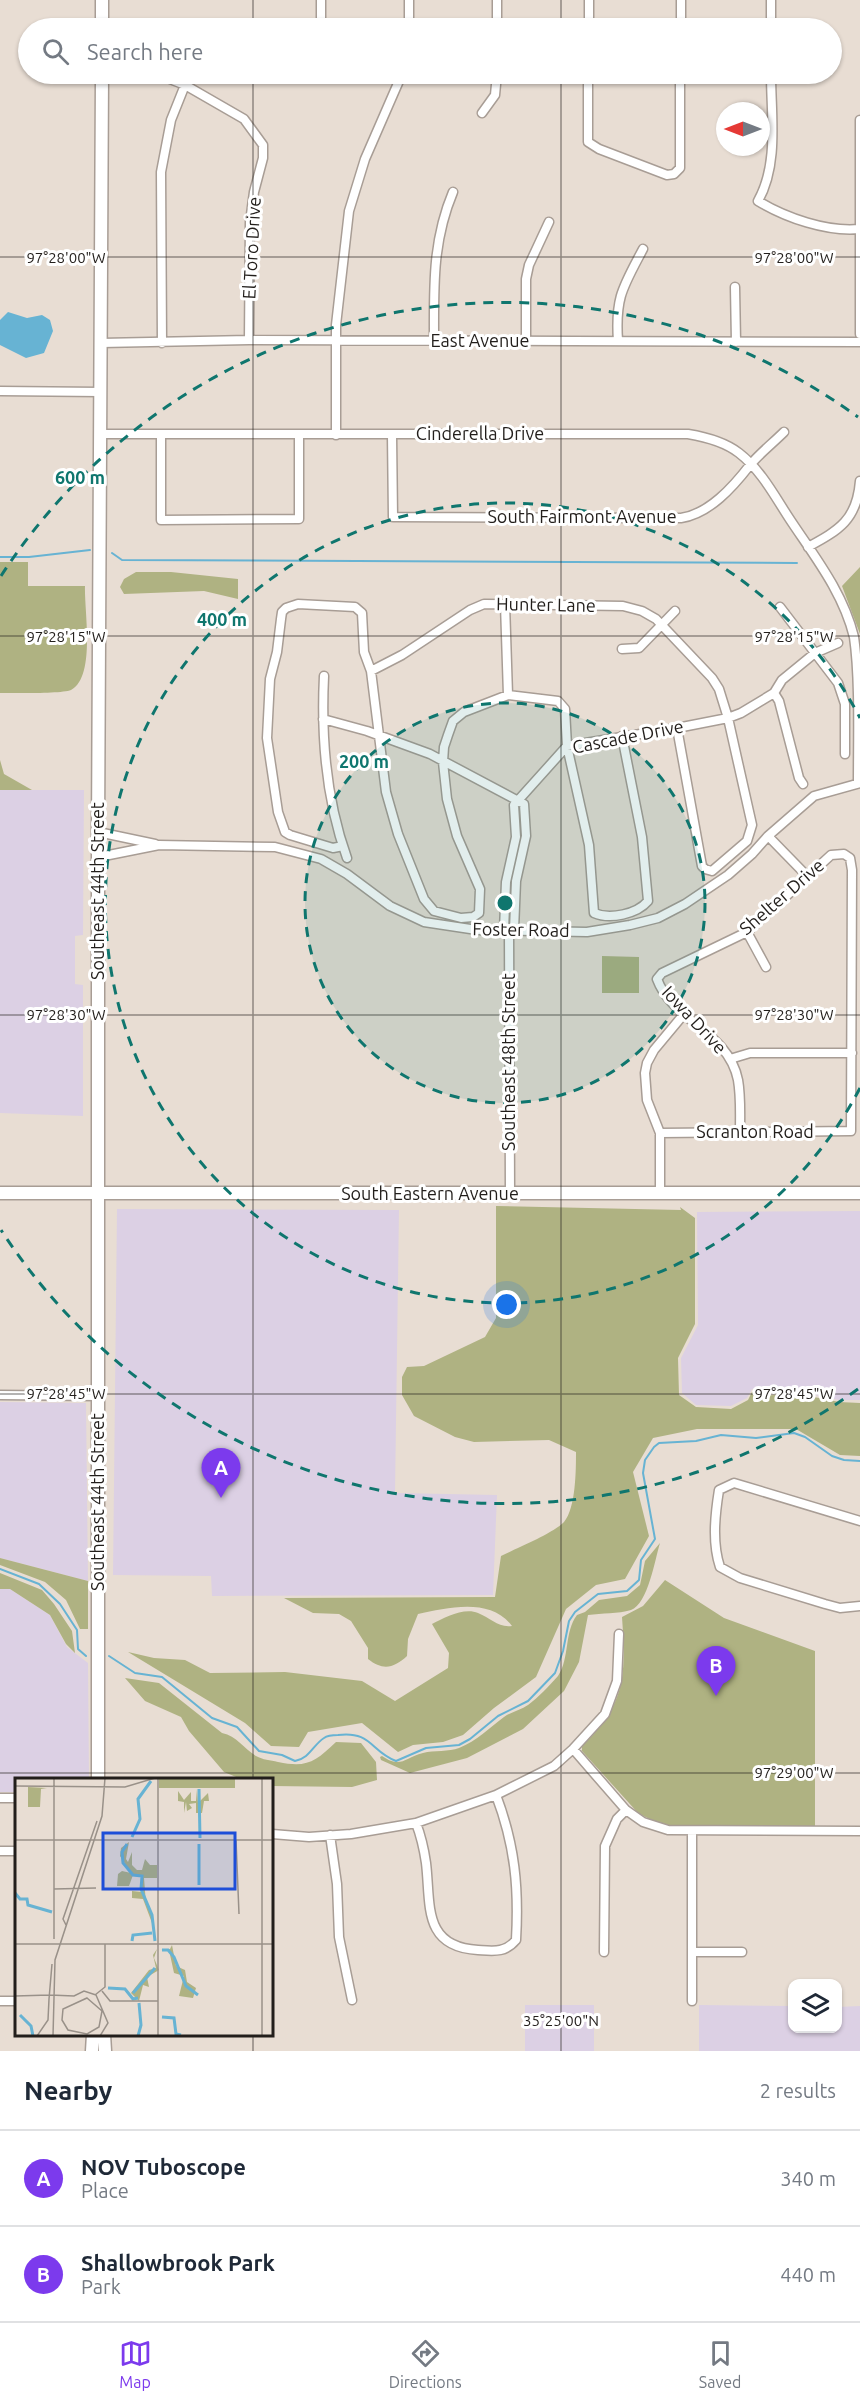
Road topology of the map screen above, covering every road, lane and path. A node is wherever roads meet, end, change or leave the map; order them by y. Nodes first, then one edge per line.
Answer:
1 (102, 0) edge
2 (321, 0) edge
3 (409, 0) edge
4 (497, 0) edge
5 (589, 0) edge
6 (681, 0) edge
7 (771, 0) edge
8 (102, 18) edge
9 (321, 18) edge
10 (409, 18) edge
11 (497, 18) edge
12 (589, 18) edge
13 (681, 18) edge
14 (771, 18) edge
15 (102, 84) edge
16 (398, 84) edge
17 (496, 84) edge
18 (588, 84) edge
19 (680, 84) edge
20 (771, 84) edge
21 (185, 85) joint
22 (482, 113) dead end
23 (860, 120) edge
24 (453, 192) dead end
25 (549, 222) dead end
26 (859, 228) edge
27 (643, 249) dead end
28 (735, 287) dead end
29 (860, 334) edge
30 (249, 340) junction
31 (336, 341) junction
32 (434, 341) junction
33 (526, 341) junction
34 (618, 341) junction
35 (736, 342) junction
36 (860, 342) edge
37 (101, 343) junction
38 (162, 343) junction
39 (0, 391) edge
40 (101, 392) junction
41 (784, 432) dead end
42 (100, 434) junction
43 (161, 434) junction
44 (299, 434) junction
45 (336, 435) junction
46 (392, 435) junction
47 (751, 465) junction
48 (860, 481) edge
49 (808, 547) junction
50 (506, 604) junction
51 (780, 607) dead end
52 (675, 611) dead end
53 (662, 626) junction
54 (838, 643) dead end
55 (622, 649) dead end
56 (815, 652) junction
57 (371, 671) junction
58 (324, 676) dead end
59 (774, 693) junction
60 (508, 694) junction
61 (728, 718) junction
62 (323, 719) junction
63 (677, 728) junction
64 (378, 736) junction
65 (621, 736) junction
66 (567, 746) junction
67 (845, 754) dead end
68 (443, 762) junction
69 (859, 783) edge
70 (803, 784) dead end
71 (518, 800) junction
72 (98, 832) junction
73 (768, 836) junction
74 (159, 845) junction
75 (343, 846) junction
76 (99, 857) junction
77 (347, 858) dead end
78 (807, 877) junction
79 (509, 930) junction
80 (747, 932) junction
81 (766, 967) dead end
82 (657, 979) joint
83 (684, 1014) junction
84 (852, 1053) junction
85 (730, 1059) junction
86 (740, 1132) junction
87 (660, 1133) junction
88 (0, 1193) edge
89 (660, 1193) junction
90 (860, 1193) edge
91 (100, 1194) junction
92 (510, 1194) junction
93 (0, 1395) edge
94 (98, 1396) junction
95 (860, 1521) edge
96 (860, 1606) edge
97 (619, 1634) dead end
98 (573, 1749) junction
99 (98, 1778) edge
100 (496, 1795) junction
101 (626, 1810) junction
102 (416, 1822) junction
103 (860, 1831) edge
104 (692, 1832) junction
105 (273, 1834) edge
106 (330, 1835) junction
107 (603, 1952) dead end
108 (692, 1952) junction
109 (742, 1952) dead end
110 (352, 2000) dead end
111 (692, 2001) dead end
112 (93, 2036) edge
113 (104, 2036) edge
114 (92, 2051) edge
115 (105, 2051) edge

1 - 8 main road
2 - 9 street
3 - 10 street
4 - 11 street
5 - 12 street
6 - 13 street
7 - 14 street
15 - 37 main road, Southeast 44th Street
16 - 31 street
17 - 22 street
18 - 19 street
20 - 26 street
21 - 30 street, El Toro Drive
21 - 38 street
23 - 26 street
24 - 32 street
25 - 33 street
26 - 29 street
27 - 34 street
28 - 35 street
30 - 31 street, East Avenue
30 - 38 street, East Avenue
31 - 32 street, East Avenue
31 - 45 street
32 - 33 street, East Avenue
33 - 34 street, East Avenue
34 - 35 street, East Avenue
35 - 36 street, East Avenue
37 - 38 street, East Avenue
37 - 40 main road, Southeast 44th Street
39 - 40 street
40 - 42 main road, Southeast 44th Street
41 - 47 street, South Fairmont Avenue
42 - 43 street, Cinderella Drive
42 - 72 main road, Southeast 44th Street
43 - 44 street, Cinderella Drive
43 - 44 street
44 - 45 street, Cinderella Drive
45 - 46 street, Cinderella Drive
46 - 47 street, Cinderella Drive
46 - 47 street, South Fairmont Avenue
47 - 49 street, Cinderella Drive
48 - 49 street
49 - 69 street, Cinderella Drive
50 - 53 street, Hunter Lane
50 - 57 street, Hunter Lane
50 - 60 street
51 - 56 street
52 - 53 street
53 - 55 street
53 - 61 street, Hunter Lane
54 - 56 street, Cascade Drive
56 - 59 street, Cascade Drive
56 - 67 street
57 - 64 street
57 - 75 street
58 - 62 street
59 - 61 street, Cascade Drive
59 - 70 street
60 - 66 street
60 - 68 street
61 - 63 street, Cascade Drive
61 - 63 street, Hunter Lane
62 - 64 street
62 - 75 street
63 - 65 street, Cascade Drive
64 - 68 street
64 - 68 street
65 - 66 street, Cascade Drive
65 - 66 street
66 - 71 street, Cascade Drive
68 - 71 street
69 - 73 street, Foster Road
71 - 79 street, Southeast 48th Street
72 - 74 street, Foster Road
72 - 76 main road, Southeast 44th Street
73 - 78 street
73 - 79 street, Foster Road
74 - 76 street, Foster Road
74 - 79 street, Foster Road
75 - 77 street
76 - 91 main road, Southeast 44th Street
78 - 80 street, Shelter Drive
78 - 84 street, Shelter Drive
79 - 92 street, Southeast 48th Street
80 - 81 street
80 - 82 street, Shelter Drive
82 - 83 street, Iowa Drive
83 - 85 street, Iowa Drive
83 - 87 street
84 - 85 street
84 - 86 street, Scranton Road
85 - 86 street, Iowa Drive
86 - 87 street, Scranton Road
87 - 89 street
88 - 91 main road, South Eastern Avenue
89 - 90 main road, South Eastern Avenue
89 - 92 main road, South Eastern Avenue
91 - 92 main road, South Eastern Avenue
91 - 94 main road, Southeast 44th Street
93 - 94 street
94 - 99 main road, Southeast 44th Street
95 - 96 street
97 - 98 street
98 - 100 street
98 - 101 street
100 - 102 street
100 - 102 street
101 - 104 street
101 - 107 street
102 - 106 street
103 - 104 street
104 - 108 street
105 - 106 street
106 - 110 street
108 - 109 street
108 - 111 street
112 - 114 main road
113 - 115 main road

